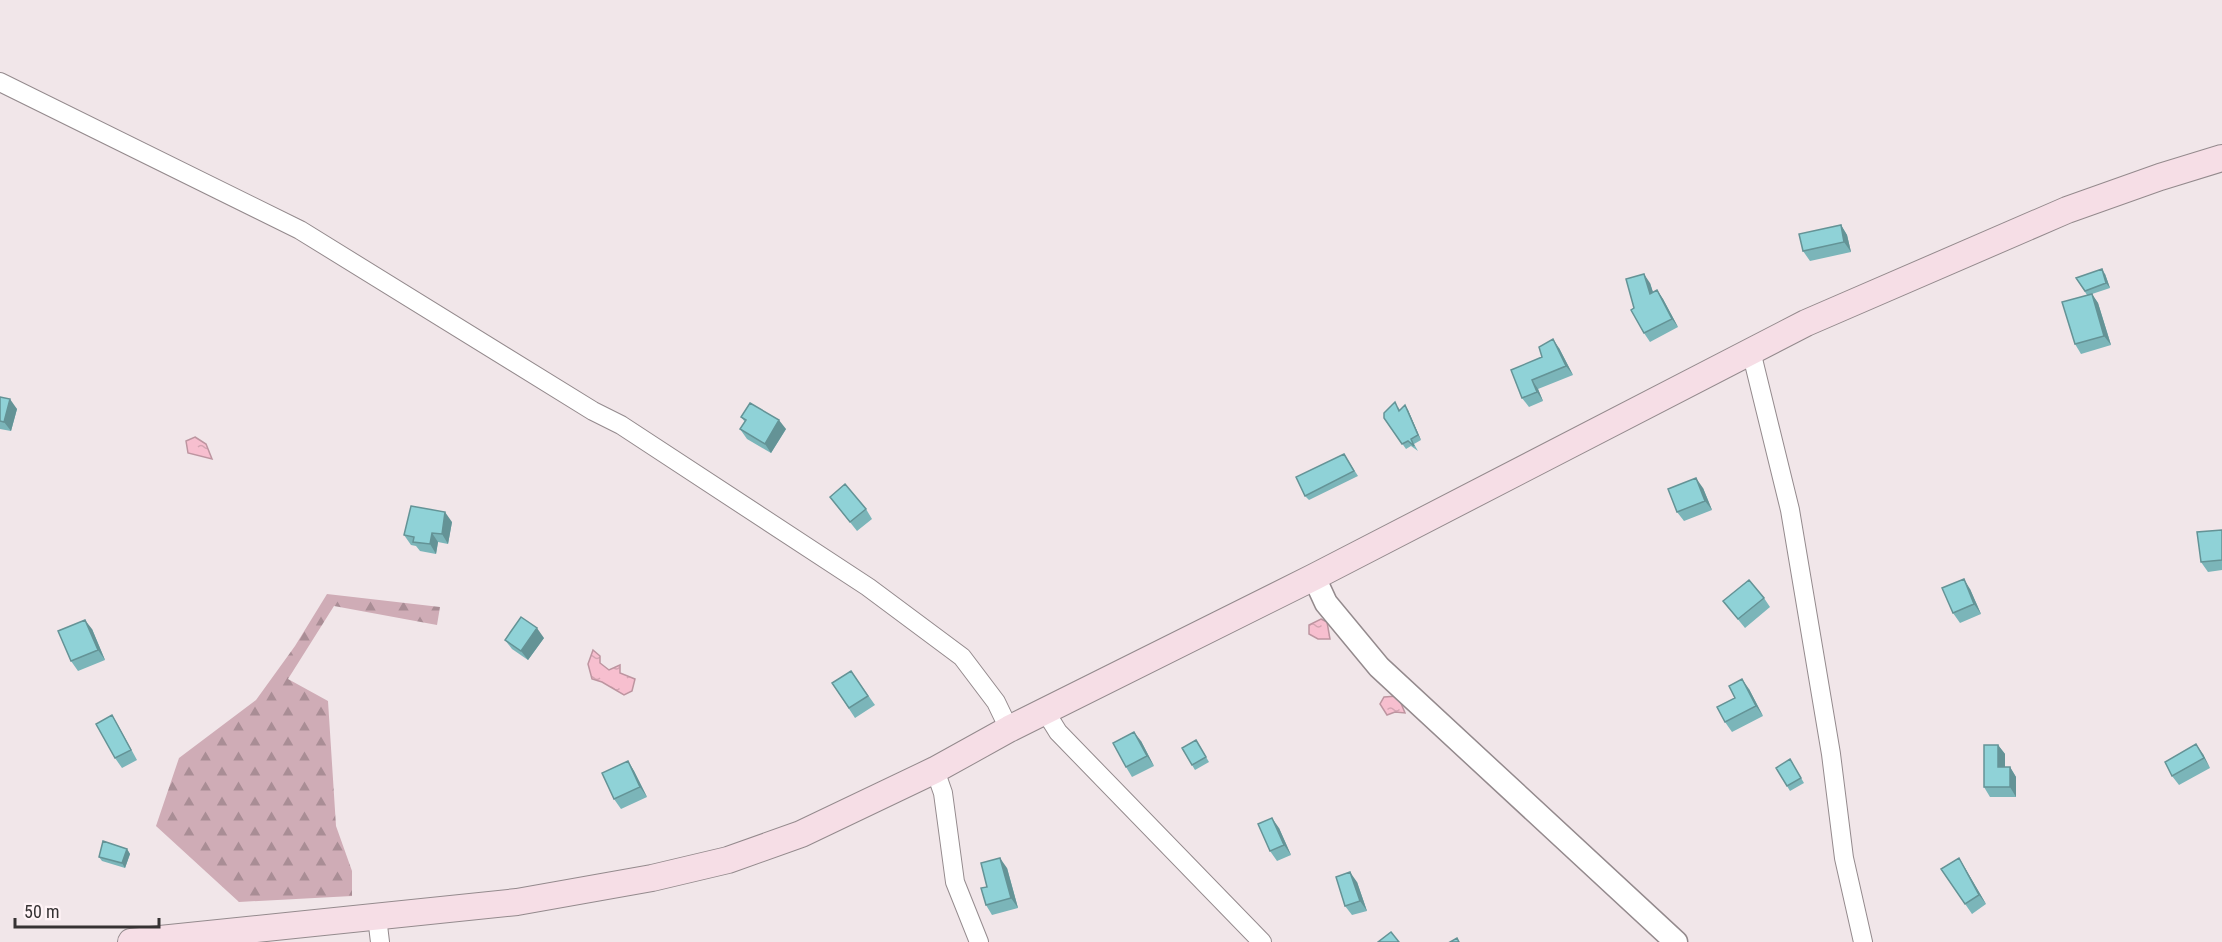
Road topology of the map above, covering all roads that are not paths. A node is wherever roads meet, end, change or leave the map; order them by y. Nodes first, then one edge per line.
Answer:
1 (0, 82) edge
2 (2222, 158) edge
3 (1751, 351) junction
4 (1314, 577) junction
5 (1046, 711) junction
6 (1010, 729) junction
7 (935, 770) junction
8 (379, 930) edge
9 (131, 942) edge
10 (979, 942) edge
11 (1262, 942) edge
12 (1676, 942) edge
13 (1863, 942) edge

1 - 6 street
2 - 3 main road
3 - 4 main road
3 - 13 street
4 - 5 main road
4 - 12 street
5 - 6 main road
5 - 11 street
6 - 7 main road
7 - 8 main road
7 - 10 street
8 - 9 main road

